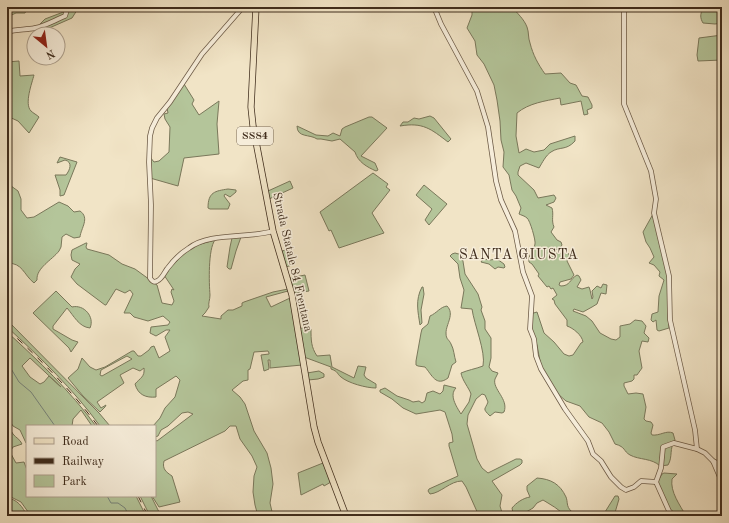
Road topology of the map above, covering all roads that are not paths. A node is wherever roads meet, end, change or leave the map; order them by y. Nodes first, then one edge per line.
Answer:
1 (68, 7) edge
2 (243, 7) edge
3 (256, 7) edge
4 (434, 7) edge
5 (624, 7) edge
6 (7, 32) edge
7 (273, 232) junction
8 (697, 449) junction
9 (713, 461) junction
10 (722, 461) edge
11 (656, 482) junction
12 (722, 482) edge
13 (346, 516) edge
14 (674, 516) edge

1 - 6 street
2 - 7 street
3 - 7 main road, Strada Statale 84 Frentana / SS84
4 - 11 street
5 - 8 street
7 - 13 main road, Strada Statale 84 Frentana / SS84
8 - 9 street
8 - 11 street
9 - 10 street
9 - 12 street
11 - 14 street

